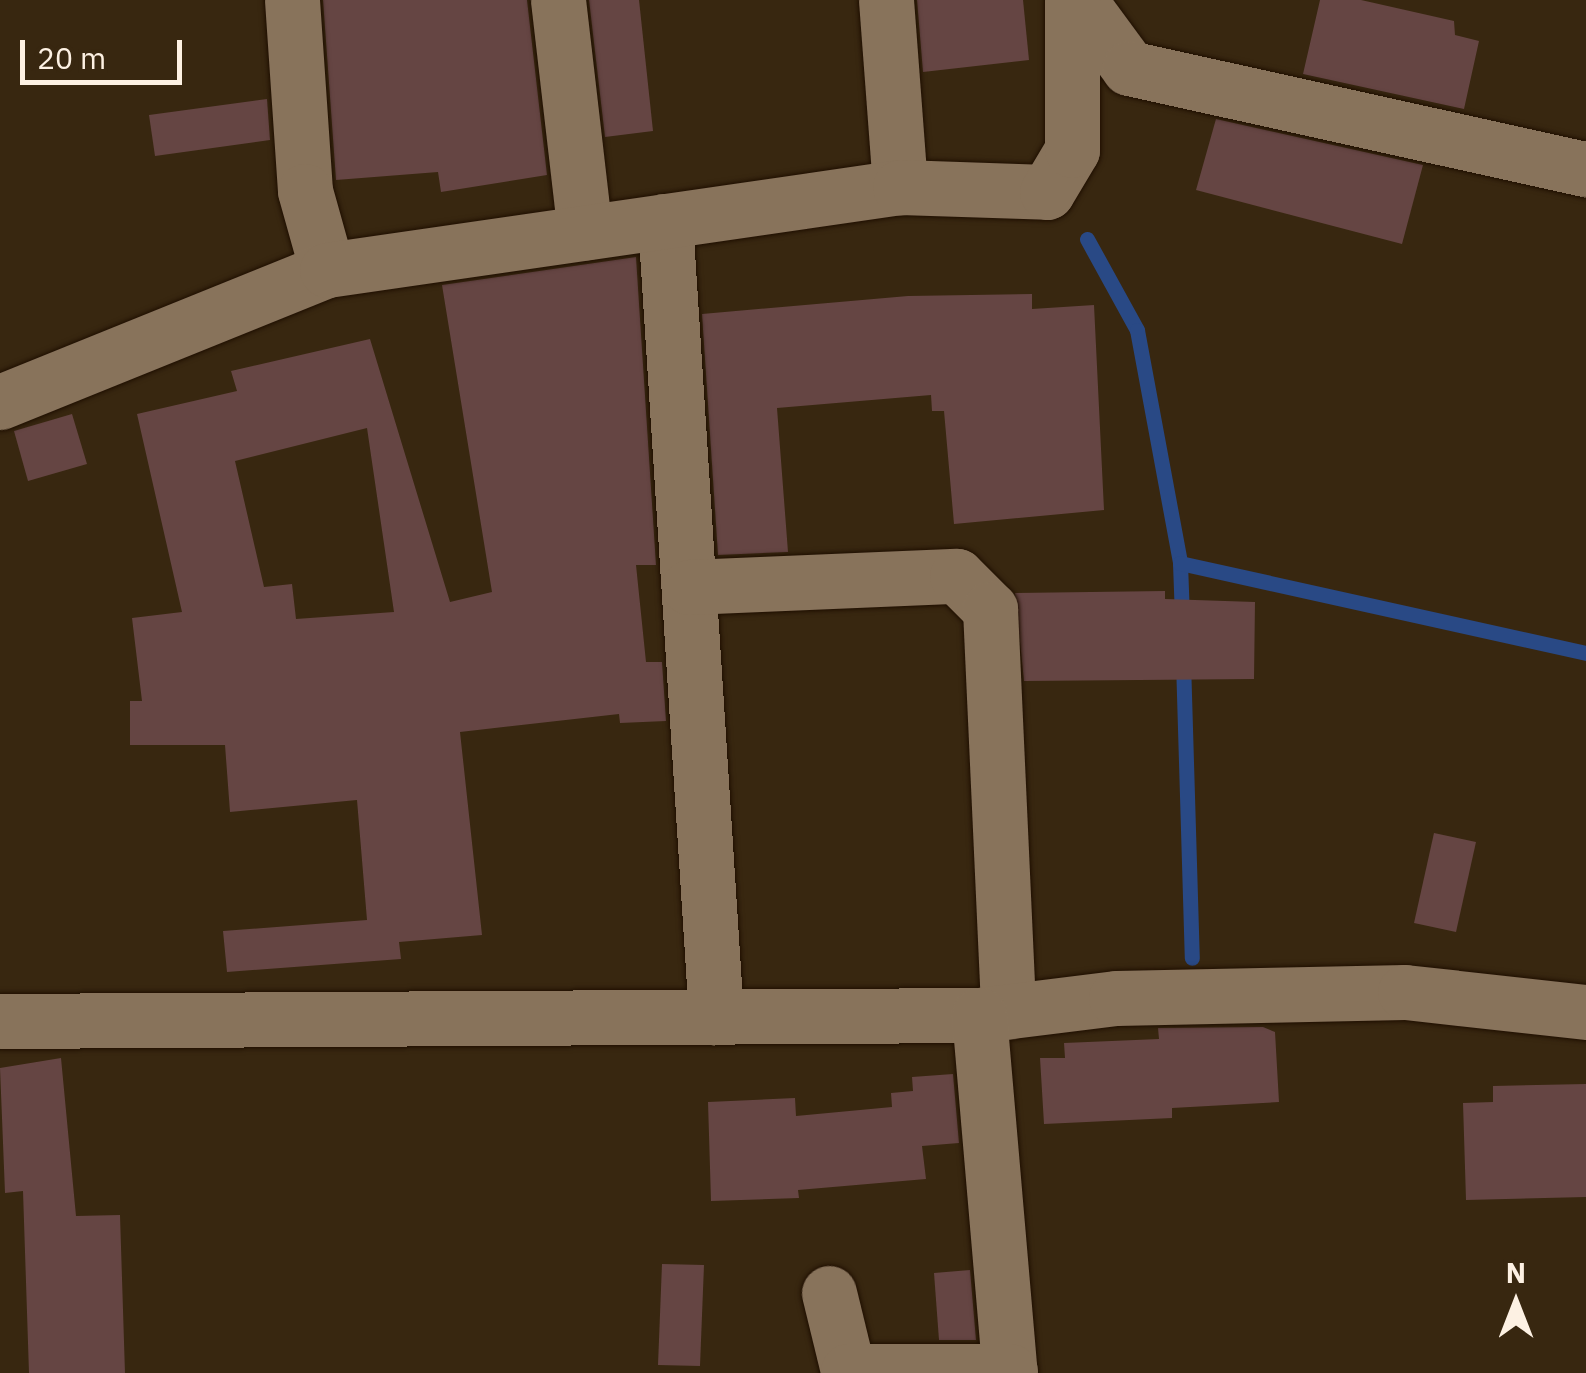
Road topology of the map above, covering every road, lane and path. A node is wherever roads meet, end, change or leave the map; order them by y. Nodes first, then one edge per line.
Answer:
1 (292, 0) edge
2 (558, 0) edge
3 (886, 0) edge
4 (1076, 0) edge
5 (1586, 169) edge
6 (900, 187) junction
7 (665, 221) junction
8 (585, 232) junction
9 (327, 270) junction
10 (0, 402) edge
11 (688, 587) junction
12 (1586, 1012) edge
13 (993, 1014) junction
14 (716, 1017) junction
15 (0, 1020) edge
16 (828, 1293) dead end
17 (1010, 1372) edge

1 - 9 street
2 - 8 street
3 - 6 street
4 - 5 street
4 - 6 street
6 - 7 street
7 - 8 street
7 - 11 street
8 - 9 street
9 - 10 street
11 - 13 street
11 - 14 street
12 - 13 street
13 - 14 street
13 - 17 street
14 - 15 street
16 - 17 street

